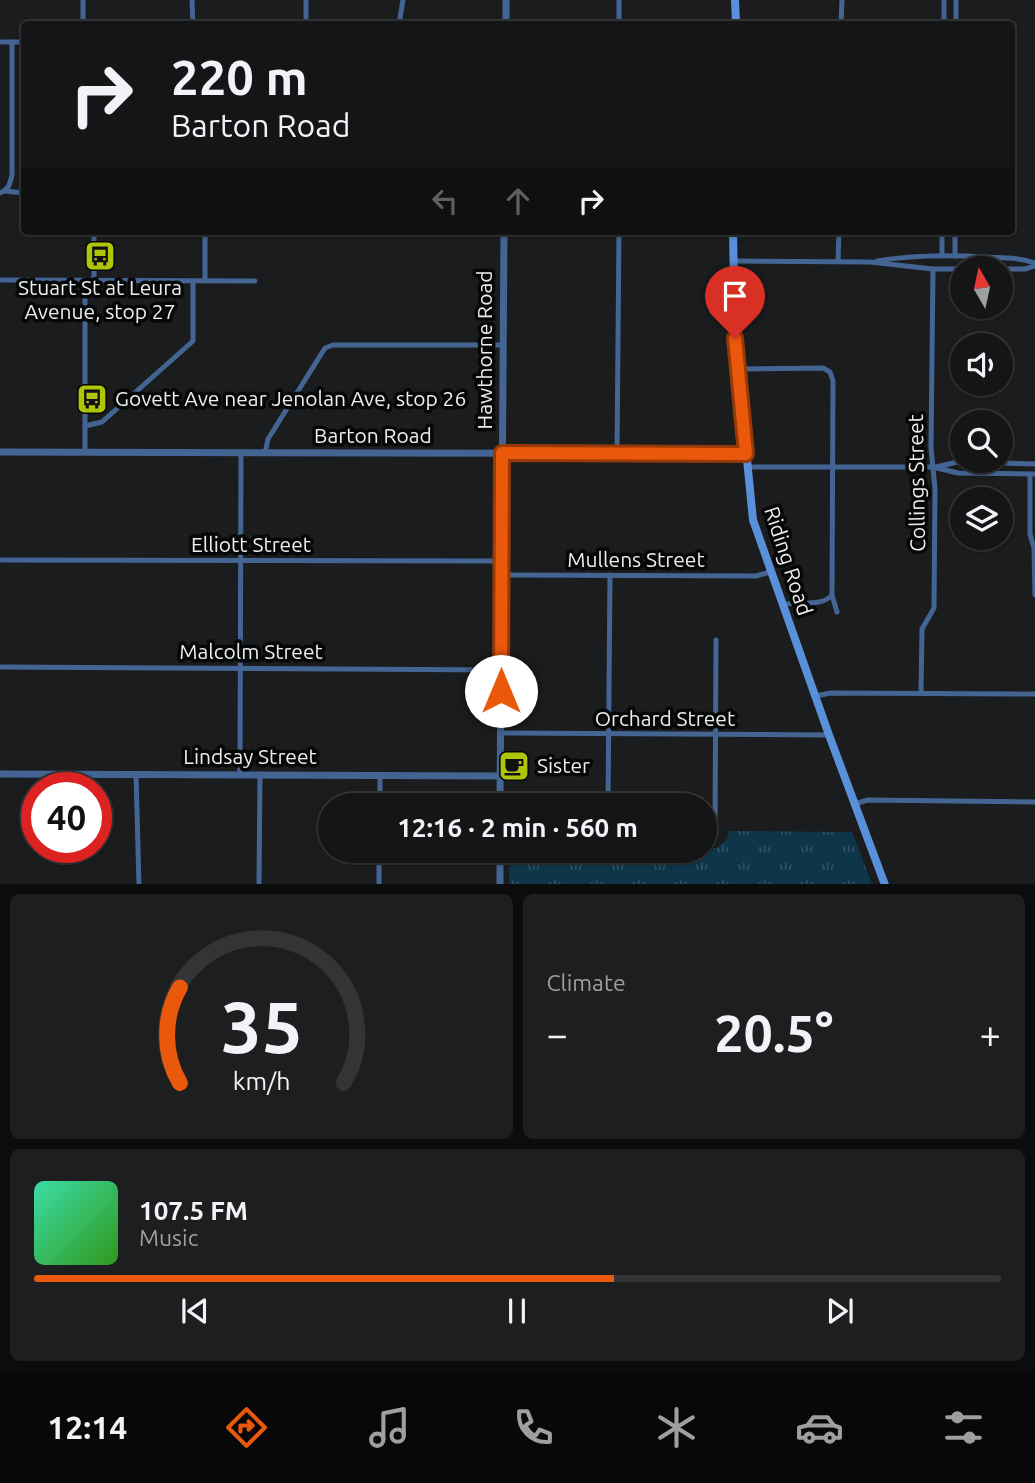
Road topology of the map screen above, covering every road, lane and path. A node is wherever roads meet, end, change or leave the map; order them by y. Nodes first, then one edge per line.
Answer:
1 (83, 0) edge
2 (192, 0) edge
3 (306, 0) edge
4 (403, 0) edge
5 (506, 0) edge
6 (619, 0) edge
7 (735, 0) edge
8 (842, 0) edge
9 (944, 0) edge
10 (956, 0) edge
11 (82, 21) edge
12 (192, 21) edge
13 (306, 21) edge
14 (400, 21) edge
15 (506, 21) edge
16 (619, 21) edge
17 (736, 21) edge
18 (841, 21) edge
19 (944, 21) edge
20 (956, 21) edge
21 (0, 42) edge
22 (21, 42) edge
23 (12, 43) junction
24 (3, 192) edge
25 (21, 193) edge
26 (94, 235) edge
27 (205, 235) edge
28 (504, 235) edge
29 (619, 235) edge
30 (733, 235) edge
31 (839, 235) edge
32 (942, 235) edge
33 (955, 235) edge
34 (942, 256) junction
35 (950, 256) edge
36 (955, 256) edge
37 (1013, 259) edge
38 (733, 261) junction
39 (838, 261) junction
40 (870, 262) junction
41 (1035, 265) edge
42 (933, 269) junction
43 (950, 269) edge
44 (1013, 269) edge
45 (0, 280) edge
46 (85, 280) junction
47 (94, 280) junction
48 (193, 281) junction
49 (205, 281) junction
50 (255, 281) dead end
51 (503, 345) junction
52 (738, 369) junction
53 (85, 426) junction
54 (0, 452) edge
55 (85, 452) junction
56 (241, 453) junction
57 (265, 453) junction
58 (502, 453) junction
59 (617, 453) junction
60 (746, 454) junction
61 (1035, 464) edge
62 (747, 467) junction
63 (833, 467) junction
64 (933, 467) junction
65 (1032, 474) edge
66 (1035, 547) edge
67 (0, 560) edge
68 (241, 561) junction
69 (502, 561) junction
70 (770, 572) junction
71 (502, 575) junction
72 (610, 575) junction
73 (1035, 595) edge
74 (832, 596) junction
75 (783, 605) junction
76 (837, 612) dead end
77 (716, 640) dead end
78 (0, 667) edge
79 (241, 667) junction
80 (501, 670) junction
81 (921, 694) junction
82 (1035, 694) edge
83 (815, 696) junction
84 (501, 733) junction
85 (608, 734) junction
86 (716, 734) junction
87 (829, 735) junction
88 (0, 774) edge
89 (136, 774) junction
90 (240, 774) junction
91 (260, 774) junction
92 (380, 775) junction
93 (500, 776) junction
94 (380, 793) edge
95 (500, 793) edge
96 (608, 793) edge
97 (715, 793) edge
98 (1035, 802) edge
99 (854, 804) junction
100 (379, 863) edge
101 (500, 863) edge
102 (139, 884) edge
103 (259, 884) edge
104 (379, 884) edge
105 (500, 884) edge
106 (885, 884) edge

1 - 11 street
2 - 12 street
3 - 13 street
4 - 14 street
5 - 15 street
6 - 16 street
7 - 17 main road
8 - 18 street
9 - 19 street
10 - 20 street
21 - 23 street
22 - 23 street
23 - 24 street
24 - 25 street
26 - 47 street
27 - 49 street
28 - 51 street, Hawthorne Road
29 - 59 street
30 - 38 main road, Riding Road
31 - 39 street
32 - 34 street
33 - 36 street
34 - 35 street
34 - 40 street
37 - 41 street
38 - 39 street
38 - 52 main road, Riding Road
39 - 40 street
40 - 42 street
41 - 44 street
42 - 43 street
42 - 64 street, Collings Street
45 - 46 street
46 - 47 street
46 - 53 street
47 - 48 street
48 - 49 street
48 - 53 street
49 - 50 street
51 - 57 street
51 - 58 street, Hawthorne Road
52 - 60 main road, Riding Road
52 - 63 street
53 - 55 street
54 - 55 street, Barton Road
55 - 56 street, Barton Road
56 - 57 street, Barton Road
56 - 68 street
57 - 58 street, Barton Road
58 - 59 street, Barton Road
58 - 69 street, Hawthorne Road
59 - 60 street, Barton Road
60 - 62 main road, Riding Road
61 - 64 street
62 - 63 street
62 - 70 main road, Riding Road
63 - 64 street
63 - 74 street
64 - 65 street
64 - 81 street, Collings Street
65 - 66 street
66 - 73 street
67 - 68 street, Elliott Street
68 - 69 street, Elliott Street
68 - 79 street
69 - 71 street, Hawthorne Road
70 - 72 street, Mullens Street
70 - 75 main road, Riding Road
71 - 72 street, Mullens Street
71 - 80 street, Hawthorne Road
72 - 85 street
74 - 75 street
74 - 76 street
75 - 83 main road, Riding Road
77 - 86 street
78 - 79 street, Malcolm Street
79 - 80 street, Malcolm Street
79 - 90 street
80 - 84 street, Hawthorne Road
81 - 82 street
81 - 83 street
83 - 87 main road, Riding Road
84 - 85 street, Orchard Street
84 - 93 street, Hawthorne Road
85 - 86 street, Orchard Street
85 - 96 street
86 - 87 street, Orchard Street
86 - 97 street
87 - 99 main road, Riding Road
88 - 89 street, Lindsay Street
89 - 90 street, Lindsay Street
89 - 102 street
90 - 91 street, Lindsay Street
91 - 92 street, Lindsay Street
91 - 103 street
92 - 93 street, Lindsay Street
92 - 94 street
93 - 95 street, Hawthorne Road
98 - 99 street
99 - 106 main road, Riding Road
100 - 104 street
101 - 105 street

